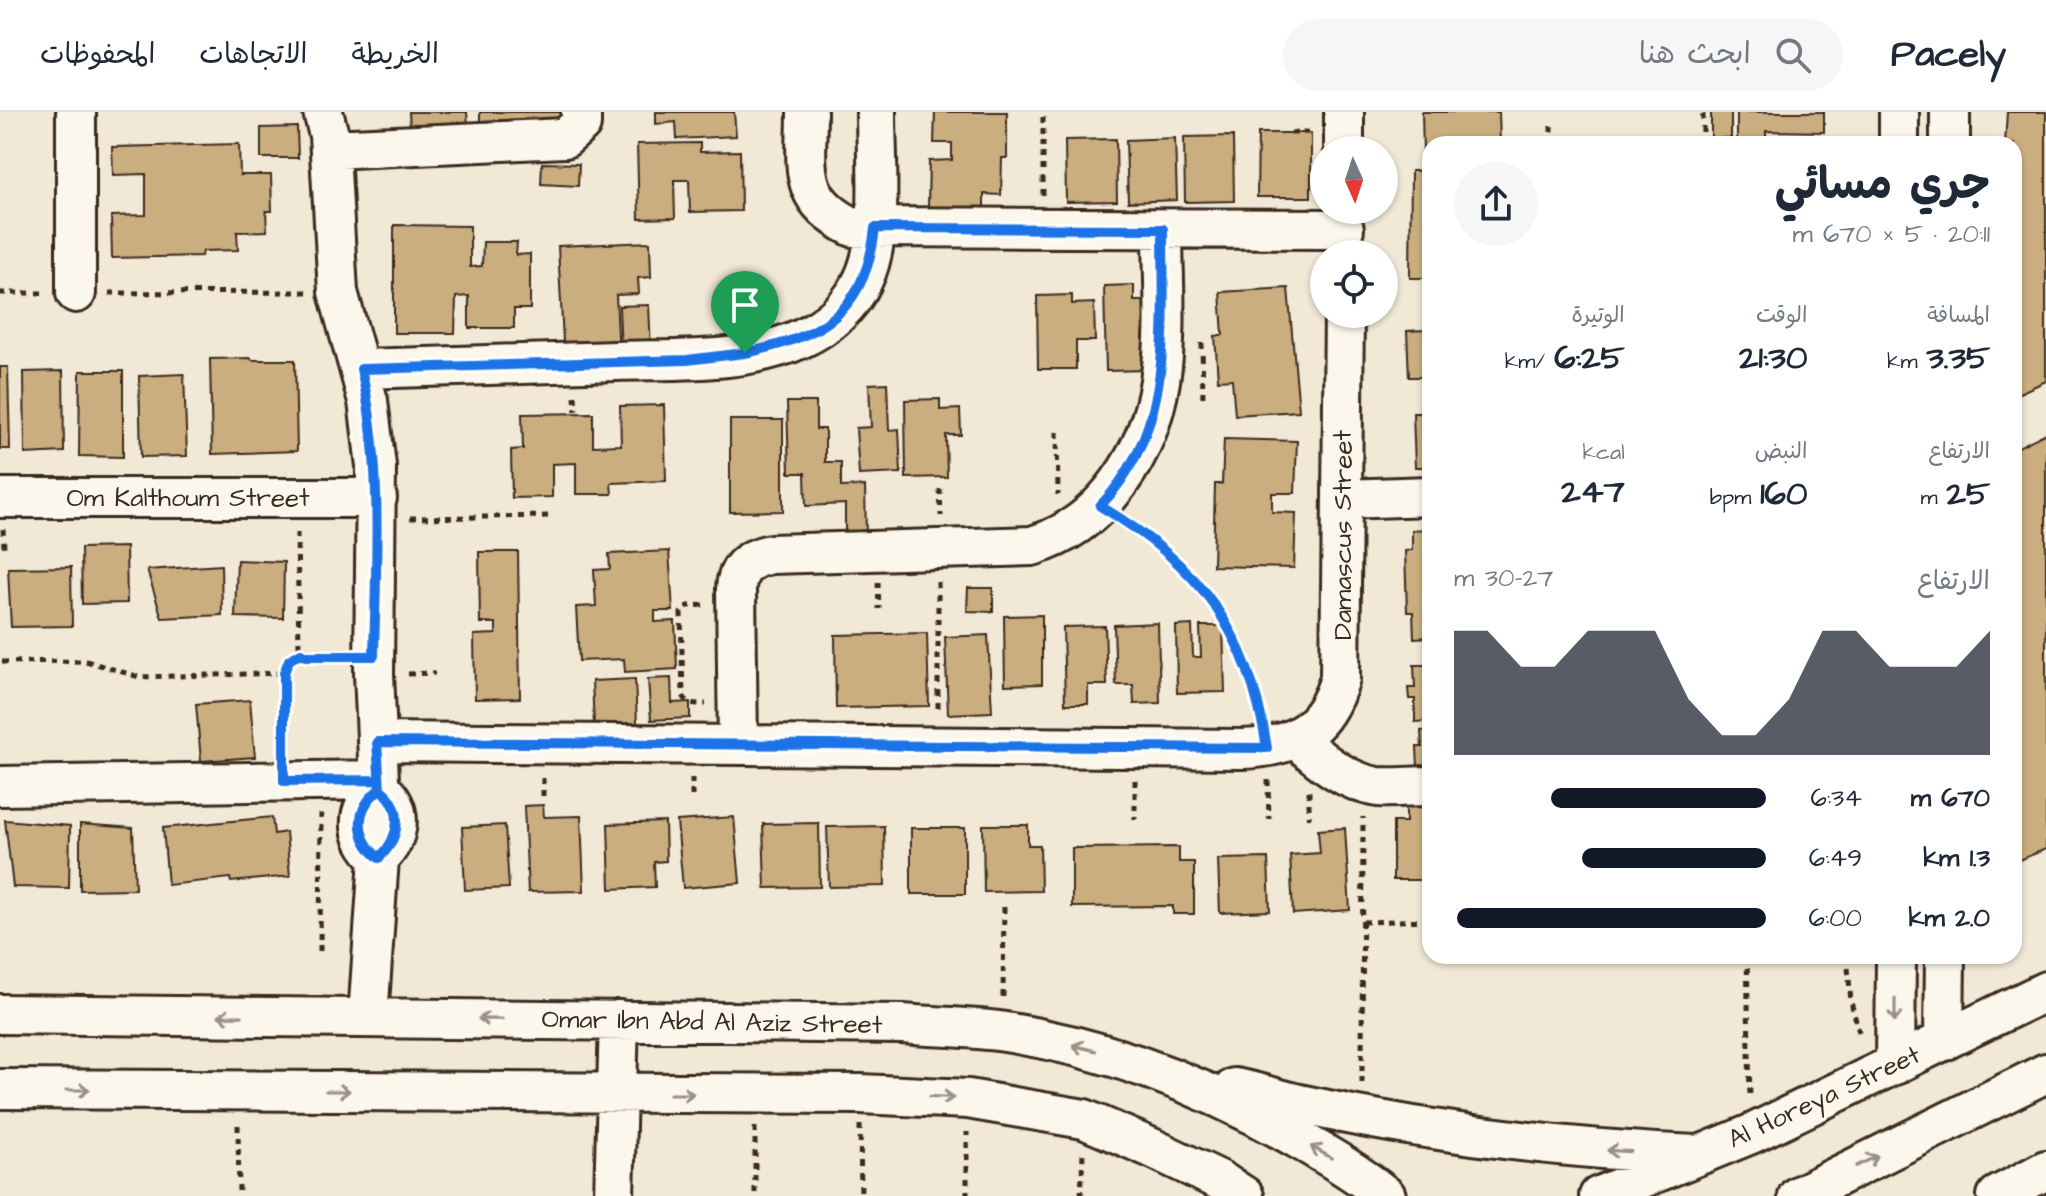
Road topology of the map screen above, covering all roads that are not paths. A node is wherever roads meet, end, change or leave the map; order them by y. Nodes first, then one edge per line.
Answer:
1 (76, 112) edge
2 (323, 112) edge
3 (581, 112) edge
4 (807, 112) edge
5 (876, 112) edge
6 (1344, 112) edge
7 (1899, 112) edge
8 (1950, 112) edge
9 (1344, 136) edge
10 (1899, 136) edge
11 (1950, 136) edge
12 (330, 149) junction
13 (875, 228) junction
14 (1163, 229) junction
15 (1344, 231) edge
16 (76, 293) road end
17 (1344, 328) edge
18 (361, 369) junction
19 (1422, 496) edge
20 (0, 498) edge
21 (1344, 499) junction
22 (376, 508) junction
23 (377, 742) junction
24 (1282, 743) junction
25 (738, 745) junction
26 (379, 784) junction
27 (0, 786) edge
28 (1422, 786) edge
29 (1895, 964) edge
30 (1945, 964) edge
31 (2046, 991) edge
32 (0, 1014) edge
33 (368, 1018) junction
34 (619, 1020) junction
35 (1944, 1041) junction
36 (1886, 1069) junction
37 (2046, 1073) edge
38 (1172, 1076) junction
39 (0, 1089) edge
40 (617, 1093) junction
41 (1697, 1155) junction
42 (2046, 1170) edge
43 (614, 1196) edge
44 (1244, 1196) edge
45 (1386, 1196) edge
46 (1599, 1196) edge
47 (1798, 1196) edge
48 (1997, 1196) edge

1 - 16 street
2 - 12 street
3 - 12 street
4 - 13 street
5 - 13 street
6 - 9 street
7 - 10 street
8 - 11 street
12 - 18 street
13 - 14 street
13 - 18 street
14 - 15 street
14 - 25 street
17 - 21 street, Damascus Street
18 - 22 street
19 - 21 street
20 - 22 street, Om Kalthoum Street
21 - 24 street, Damascus Street
22 - 23 street
23 - 25 street
23 - 26 street
24 - 25 street
24 - 28 street
26 - 27 street
26 - 33 street
29 -> 36 street
30 - 35 street
31 - 35 street, Al Horeya Street
33 -> 32 street, Omar Ibn Abd Al Aziz Street
34 -> 33 street, Omar Ibn Abd Al Aziz Street
38 -> 34 street, Omar Ibn Abd Al Aziz Street
34 - 40 street
35 - 36 street, Al Horeya Street
36 - 41 street, Al Horeya Street
47 -> 37 street
41 -> 38 street
45 -> 38 street, Omar Ibn Abd Al Aziz Street
39 -> 40 street
40 - 43 street
40 -> 44 street
41 - 46 street, Al Horeya Street
42 - 48 street

